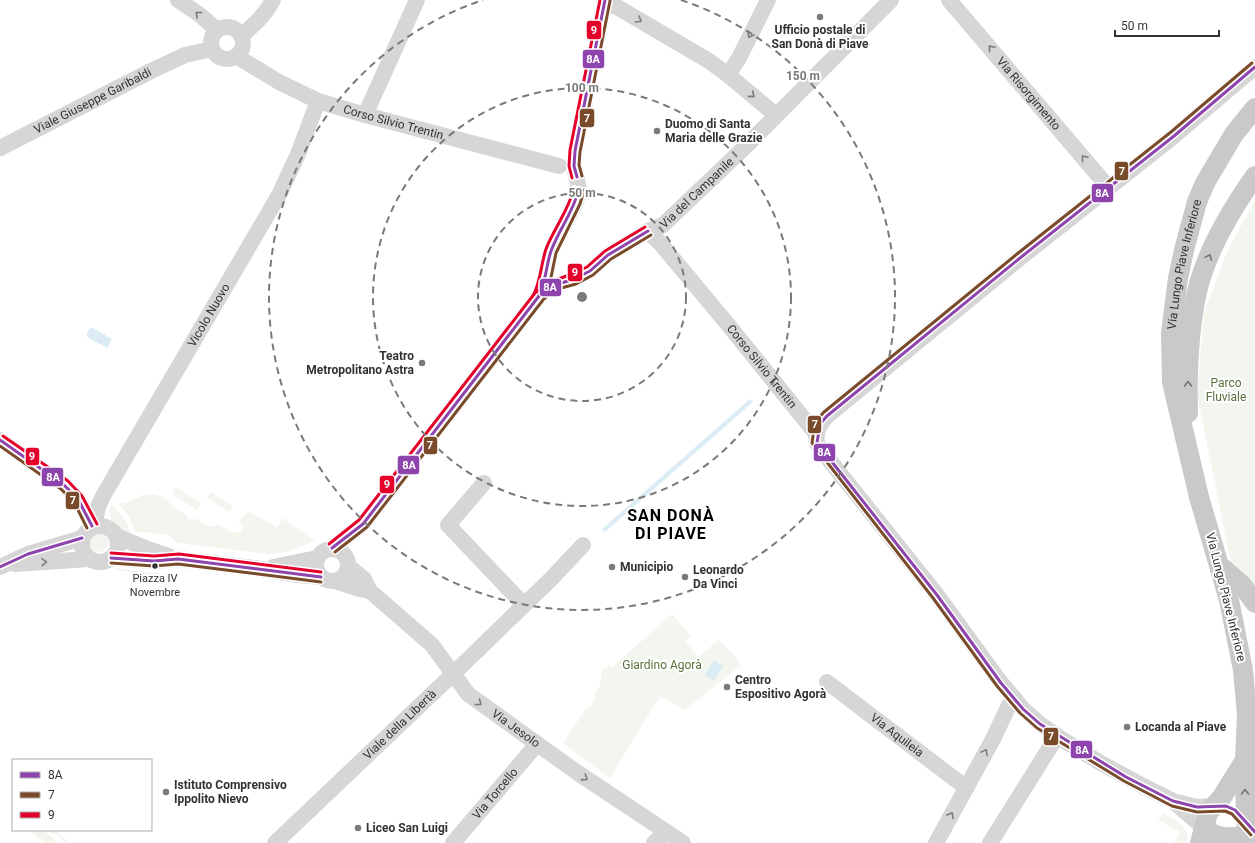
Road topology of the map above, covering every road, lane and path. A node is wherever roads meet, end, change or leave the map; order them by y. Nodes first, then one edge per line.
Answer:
1 (178, 0) edge
2 (273, 0) edge
3 (417, 0) edge
4 (768, 0) edge
5 (891, 0) edge
6 (949, 0) edge
7 (604, 2) edge
8 (217, 30) junction
9 (241, 36) junction
10 (212, 49) junction
11 (236, 56) junction
12 (1254, 68) edge
13 (728, 75) junction
14 (318, 101) junction
15 (1255, 108) edge
16 (366, 115) junction
17 (776, 115) junction
18 (0, 148) edge
19 (572, 174) junction
20 (1255, 176) edge
21 (1109, 188) junction
22 (648, 231) junction
23 (540, 296) junction
24 (817, 435) junction
25 (1185, 437) junction
26 (0, 440) edge
27 (484, 483) dead end
28 (363, 524) junction
29 (89, 530) junction
30 (116, 536) junction
31 (583, 545) dead end
32 (332, 548) junction
33 (111, 558) junction
34 (317, 558) junction
35 (89, 559) junction
36 (178, 559) junction
37 (348, 563) junction
38 (3, 566) edge
39 (1219, 566) junction
40 (262, 569) junction
41 (328, 579) junction
42 (370, 591) junction
43 (1255, 603) edge
44 (524, 605) junction
45 (453, 674) junction
46 (827, 682) dead end
47 (1013, 697) junction
48 (1057, 736) junction
49 (537, 744) junction
50 (1245, 760) junction
51 (967, 787) junction
52 (1173, 801) junction
53 (1215, 806) junction
54 (1252, 831) edge
55 (666, 832) junction
56 (1202, 836) edge
57 (1226, 841) edge
58 (275, 843) edge
59 (453, 843) edge
60 (654, 843) edge
61 (683, 843) edge
62 (936, 843) edge
63 (990, 843) edge

8 -> 1 street
2 - 9 street
3 - 16 street
4 -> 13 street
5 - 17 street, Via del Campanile
21 -> 6 street, Via Risorgimento
7 -> 13 street
7 - 19 street
8 - 9 street
8 - 10 street
9 - 11 street
10 - 11 street
10 - 18 street, Viale Giuseppe Garibaldi
11 - 14 street, Corso Silvio Trentin
12 - 21 street
13 -> 17 street
14 - 16 street, Corso Silvio Trentin
14 - 29 street, Vicolo Nuovo
15 - 25 main road, Via Lungo Piave Inferiore
16 - 19 street, Corso Silvio Trentin
17 - 22 street, Via del Campanile
19 - 23 street
25 -> 20 main road, Via Lungo Piave Inferiore
21 - 24 street
22 - 23 street, Via del Campanile
22 - 24 street, Corso Silvio Trentin
23 - 28 street
24 - 47 street, Corso Silvio Trentin
25 - 39 main road, Via Lungo Piave Inferiore
26 - 29 street
27 - 44 street
28 - 32 street
28 - 37 street
29 - 30 street
29 - 35 street
29 - 38 street
30 - 33 street
30 - 36 street
31 - 44 street, Viale della Libertà
32 - 34 street
32 - 37 street
33 - 35 street
33 - 36 street
34 - 40 street
34 - 41 street
38 -> 35 street
36 - 40 street, Via Jesolo
37 - 41 street
37 - 42 street, Via Jesolo
39 - 43 main road
39 - 50 main road, Via Lungo Piave Inferiore
40 - 41 street, Via Jesolo
41 - 42 street, Via Jesolo
42 - 45 street, Via Jesolo
44 - 45 street, Viale della Libertà
45 -> 49 street, Via Jesolo
45 - 58 street, Viale della Libertà
46 - 51 street, Via Aquileia
47 - 48 street, Corso Silvio Trentin
51 -> 47 street
48 - 52 street, Corso Silvio Trentin
48 - 63 street
49 -> 55 street, Via Jesolo
49 - 59 street, Via Torcello
50 - 53 main road
54 -> 50 main road, Via Lungo Piave Inferiore
62 -> 51 street
52 - 53 street, Corso Silvio Trentin
52 - 56 street, Corso Silvio Trentin
53 - 54 main road, Corso Silvio Trentin
53 - 56 main road
54 - 57 main road, Corso Silvio Trentin
55 - 60 street
55 - 61 street, Via Jesolo
56 - 57 main road, Corso Silvio Trentin

